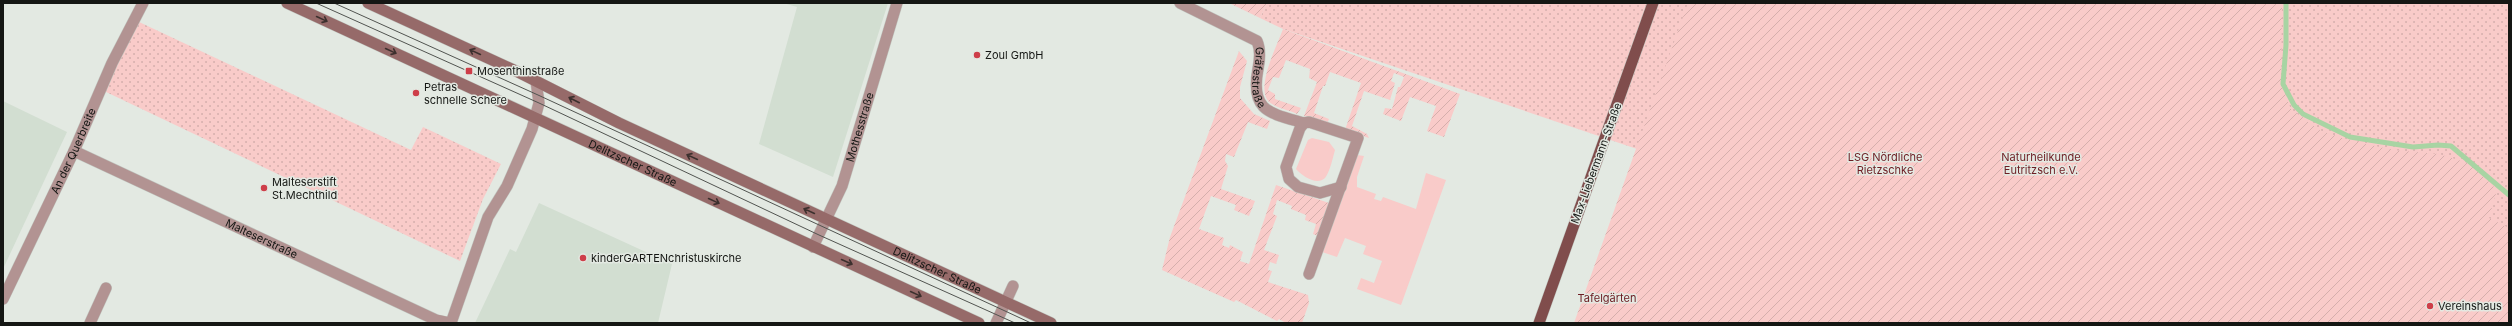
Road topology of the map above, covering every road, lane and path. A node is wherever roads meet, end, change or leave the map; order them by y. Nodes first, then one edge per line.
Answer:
1 (143, 3) edge
2 (287, 3) edge
3 (368, 3) edge
4 (897, 3) edge
5 (1180, 3) edge
6 (1653, 3) edge
7 (536, 81) junction
8 (535, 118) junction
9 (1304, 124) junction
10 (74, 151) junction
11 (1341, 187) junction
12 (826, 219) junction
13 (813, 247) junction
14 (1309, 274) dead end
15 (1013, 286) dead end
16 (106, 288) dead end
17 (3, 299) edge
18 (1006, 302) junction
19 (90, 323) edge
20 (451, 323) edge
21 (979, 323) edge
22 (996, 323) edge
23 (1051, 323) edge
24 (1539, 323) edge

1 - 10 street, An der Querbreite
2 -> 8 main road, Delitzscher Straße
7 -> 3 main road, Delitzscher Straße
4 - 12 street, Mothesstraße
5 - 9 street, Gräfestraße
6 - 24 main road, Max-Liebermann-Straße
7 - 8 street
12 -> 7 main road, Delitzscher Straße
8 -> 13 main road, Delitzscher Straße
8 - 20 street
9 - 11 street, Gräfestraße
9 - 11 street
10 - 17 street, An der Querbreite
10 - 20 street, Malteserstraße
11 - 14 street, Gräfestraße
12 - 13 street, Mothesstraße
12 - 18 main road, Delitzscher Straße
13 -> 21 main road, Delitzscher Straße
15 - 18 street
16 - 19 street
18 - 22 street
18 - 23 main road, Delitzscher Straße

